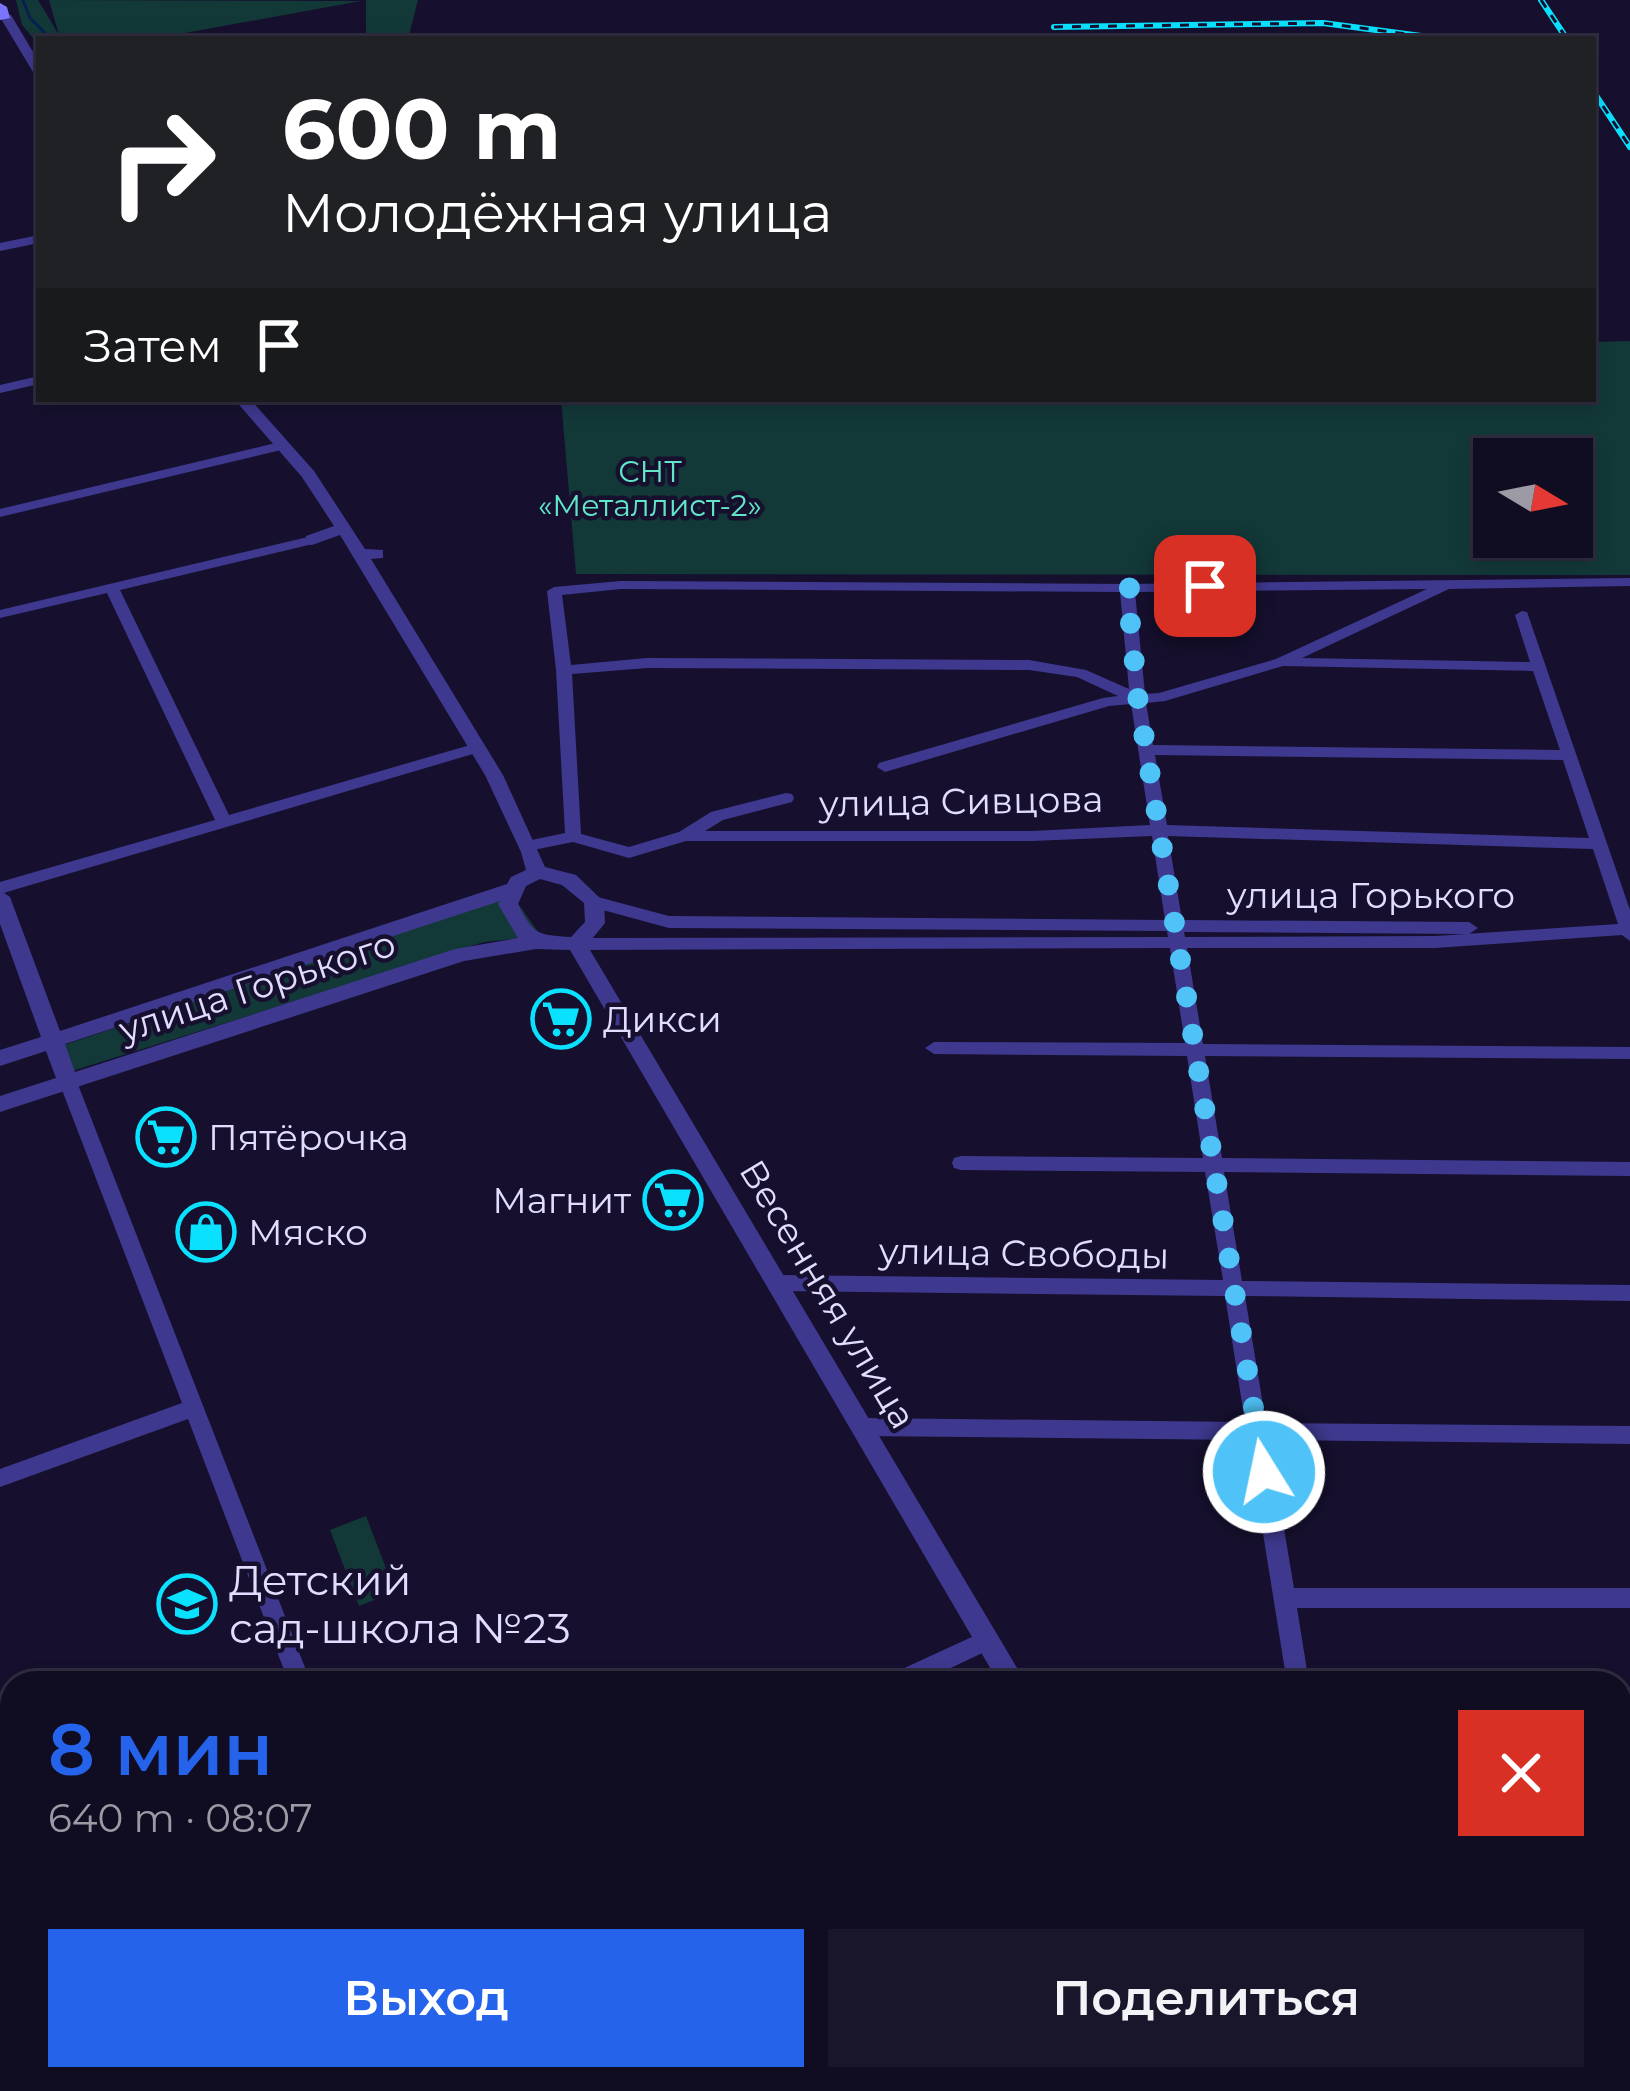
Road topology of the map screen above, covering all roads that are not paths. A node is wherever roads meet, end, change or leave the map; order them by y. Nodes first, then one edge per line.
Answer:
1 (2, 13) edge
2 (36, 67) edge
3 (36, 240) edge
4 (0, 248) edge
5 (36, 381) edge
6 (0, 389) edge
7 (244, 402) edge
8 (280, 446) junction
9 (0, 513) edge
10 (344, 528) junction
11 (312, 540) joint
12 (1630, 582) edge
13 (1453, 583) junction
14 (111, 586) junction
15 (1127, 588) junction
16 (0, 614) edge
17 (1522, 614) dead end
18 (1281, 662) junction
19 (1538, 668) junction
20 (564, 670) junction
21 (1138, 699) junction
22 (477, 748) junction
23 (1147, 750) junction
24 (1567, 755) junction
25 (885, 767) dead end
26 (786, 798) dead end
27 (223, 820) junction
28 (1160, 830) junction
29 (685, 836) junction
30 (573, 837) junction
31 (1598, 844) junction
32 (528, 845) junction
33 (536, 873) junction
34 (514, 889) junction
35 (0, 892) edge
36 (594, 902) junction
37 (1629, 931) edge
38 (1176, 936) junction
39 (536, 943) junction
40 (576, 944) junction
41 (52, 1041) junction
42 (934, 1048) dead end
43 (1197, 1049) junction
44 (1630, 1053) edge
45 (0, 1058) edge
46 (68, 1082) junction
47 (0, 1104) edge
48 (961, 1163) dead end
49 (1214, 1167) junction
50 (1630, 1169) edge
51 (776, 1283) junction
52 (1233, 1289) junction
53 (1630, 1293) edge
54 (193, 1408) junction
55 (862, 1427) junction
56 (1256, 1430) junction
57 (1630, 1435) edge
58 (0, 1478) edge
59 (1286, 1598) junction
60 (1630, 1598) edge
61 (987, 1640) junction
62 (295, 1671) edge
63 (921, 1671) edge
64 (1006, 1671) edge
65 (1296, 1671) edge

1 - 2 street
3 - 4 street
5 - 6 street
7 - 8 street
8 - 9 street
8 - 10 street
10 - 11 street
10 - 22 street
11 - 14 street
12 - 13 street
13 - 15 street
13 - 18 street
14 - 16 street
14 - 27 street
15 - 20 street
15 - 21 street
17 - 19 street
18 - 19 street
18 - 21 street
19 - 24 street
20 - 21 street
20 - 30 street
21 - 23 street
21 - 25 street
22 - 27 street
22 - 32 street
23 - 24 street
23 - 28 street
24 - 31 street
26 - 29 street
27 - 35 street
28 - 29 street, улица Сивцова
28 - 31 street, улица Сивцова
28 - 38 street
29 - 30 street
30 - 32 street
31 - 37 street
32 - 33 street
33 - 34 street
33 - 36 street
34 - 39 street
34 - 41 street, улица Горького
35 - 41 street
36 - 38 street, улица Горького
36 - 40 street
37 - 38 street, улица Горького
38 - 40 street
38 - 43 street
39 - 40 street
39 - 46 street, улица Горького
40 - 51 street, Весенняя улица
41 - 45 street, улица Горького
41 - 46 street
42 - 43 street
43 - 44 street
43 - 49 street
46 - 47 street, улица Горького
46 - 54 street
48 - 49 street
49 - 50 street
49 - 52 street
51 - 52 street, улица Свободы
51 - 55 street, Весенняя улица
52 - 53 street, улица Свободы
52 - 56 street
54 - 58 street
54 - 62 street
55 - 56 street
55 - 61 street, Весенняя улица
56 - 57 street
56 - 59 street
59 - 60 street
59 - 65 street
61 - 63 street
61 - 64 street, Весенняя улица

